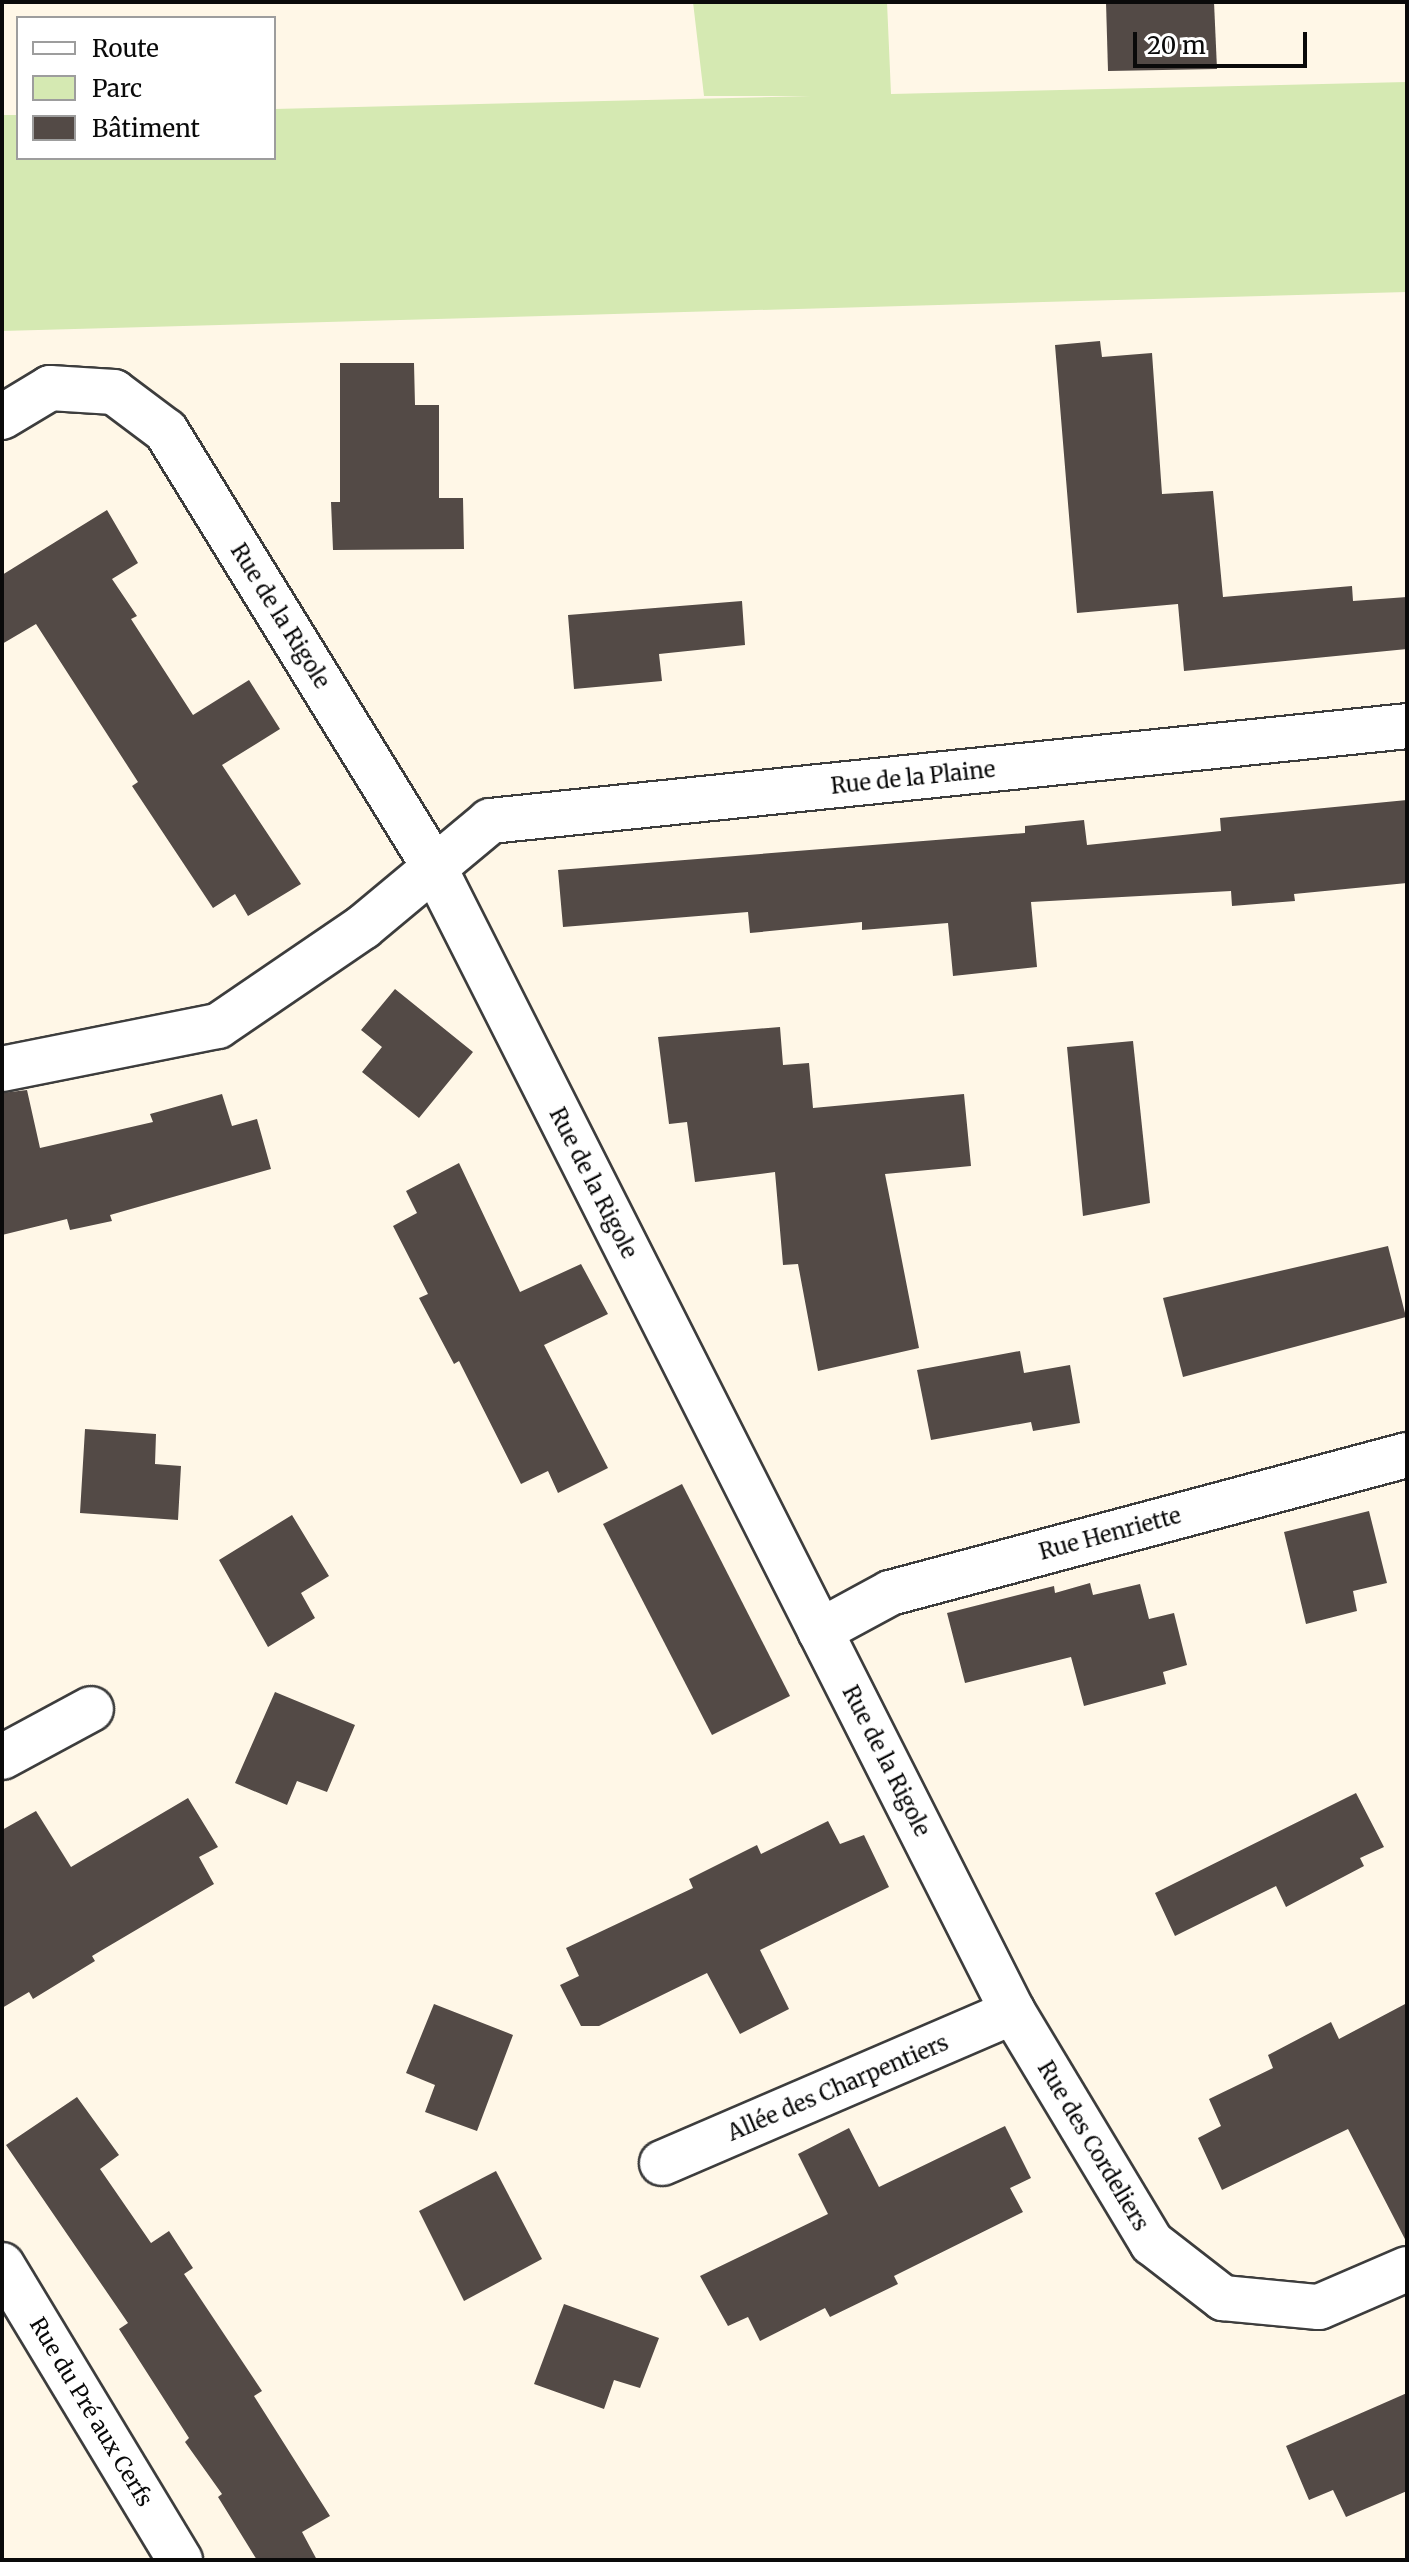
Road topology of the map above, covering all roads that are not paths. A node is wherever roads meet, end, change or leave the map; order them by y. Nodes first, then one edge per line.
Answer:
1 (2, 417) edge
2 (1407, 726) edge
3 (433, 865) junction
4 (2, 1069) edge
5 (1407, 1455) edge
6 (820, 1631) junction
7 (91, 1709) dead end
8 (2, 1757) edge
9 (1013, 2012) junction
10 (662, 2163) dead end
11 (2, 2265) edge
12 (1407, 2269) edge
13 (180, 2560) edge

1 - 3 street, Rue de la Rigole
2 - 3 street, Rue de la Plaine
3 - 4 street, Rue de la Plaine
3 - 6 street, Rue de la Rigole
5 - 6 street, Rue Henriette
6 - 9 street, Rue de la Rigole
7 - 8 street
9 - 10 street, Allée des Charpentiers
9 - 12 street, Rue des Cordeliers
11 - 13 street, Rue du Pré aux Cerfs

